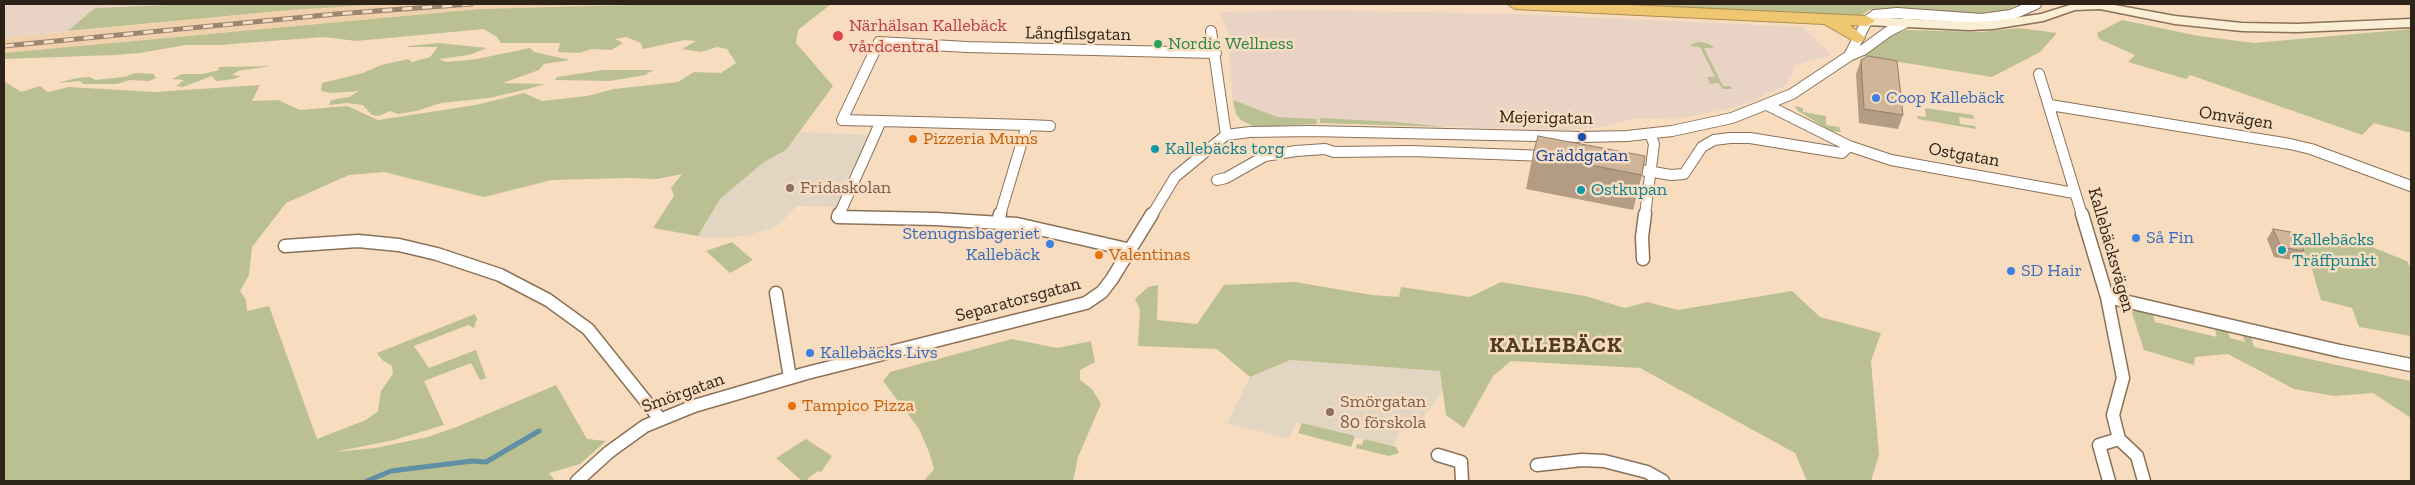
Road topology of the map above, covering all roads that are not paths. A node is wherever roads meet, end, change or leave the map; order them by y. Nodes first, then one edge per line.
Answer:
1 (1515, 4) edge
2 (2036, 4) edge
3 (2053, 4) edge
4 (2129, 4) edge
5 (2095, 5) edge
6 (2411, 16) edge
7 (1824, 19) junction
8 (2025, 20) junction
9 (1867, 21) junction
10 (1905, 23) junction
11 (2411, 23) edge
12 (1211, 31) dead end
13 (1857, 38) junction
14 (1216, 54) junction
15 (1849, 56) junction
16 (2039, 74) dead end
17 (1767, 105) junction
18 (2050, 106) junction
19 (881, 121) junction
20 (1027, 125) junction
21 (1050, 126) dead end
22 (1650, 134) junction
23 (1226, 135) junction
24 (1849, 146) junction
25 (1555, 156) edge
26 (1620, 166) edge
27 (1652, 172) junction
28 (1217, 180) dead end
29 (2411, 186) edge
30 (2074, 192) junction
31 (998, 222) junction
32 (284, 246) dead end
33 (1130, 250) junction
34 (1643, 259) dead end
35 (776, 293) dead end
36 (2107, 297) junction
37 (2411, 365) edge
38 (790, 378) junction
39 (660, 419) junction
40 (2118, 439) junction
41 (1438, 455) dead end
42 (1537, 465) dead end
43 (577, 481) edge
44 (1462, 481) edge
45 (1664, 481) edge
46 (2109, 481) edge
47 (2144, 481) edge

1 - 7 highway
2 - 9 street
3 - 8 main road
4 - 6 main road
5 - 8 main road
5 - 11 main road
7 - 9 highway
7 - 13 highway
8 - 10 main road
9 - 10 main road
9 - 13 street
10 - 15 street, Mejerigatan
12 - 14 street
13 - 15 street
14 - 19 street, Långfilsgatan
14 - 23 street
15 - 17 street, Mejerigatan
16 - 18 street, Kallebäcksvägen
17 - 22 street, Mejerigatan
17 - 24 street, Ostgatan
18 - 29 street, Omvägen
18 - 30 street, Kallebäcksvägen
19 - 20 street
19 - 31 street
20 - 21 street
20 - 31 street
22 - 23 street, Mejerigatan
22 - 27 street
23 - 33 street, Separatorsgatan
24 - 27 street, Ostgatan
24 - 30 street, Ostgatan
25 - 28 street, Mejerigatan
26 - 27 street
27 - 34 street
30 - 36 street, Kallebäcksvägen
31 - 33 street
32 - 39 street
33 - 38 street, Separatorsgatan
35 - 38 street
36 - 37 street
36 - 40 street, Kallebäcksvägen
38 - 39 street, Smörgatan
39 - 43 street, Smörgatan
40 - 46 street
40 - 47 street
41 - 44 street
42 - 45 street

